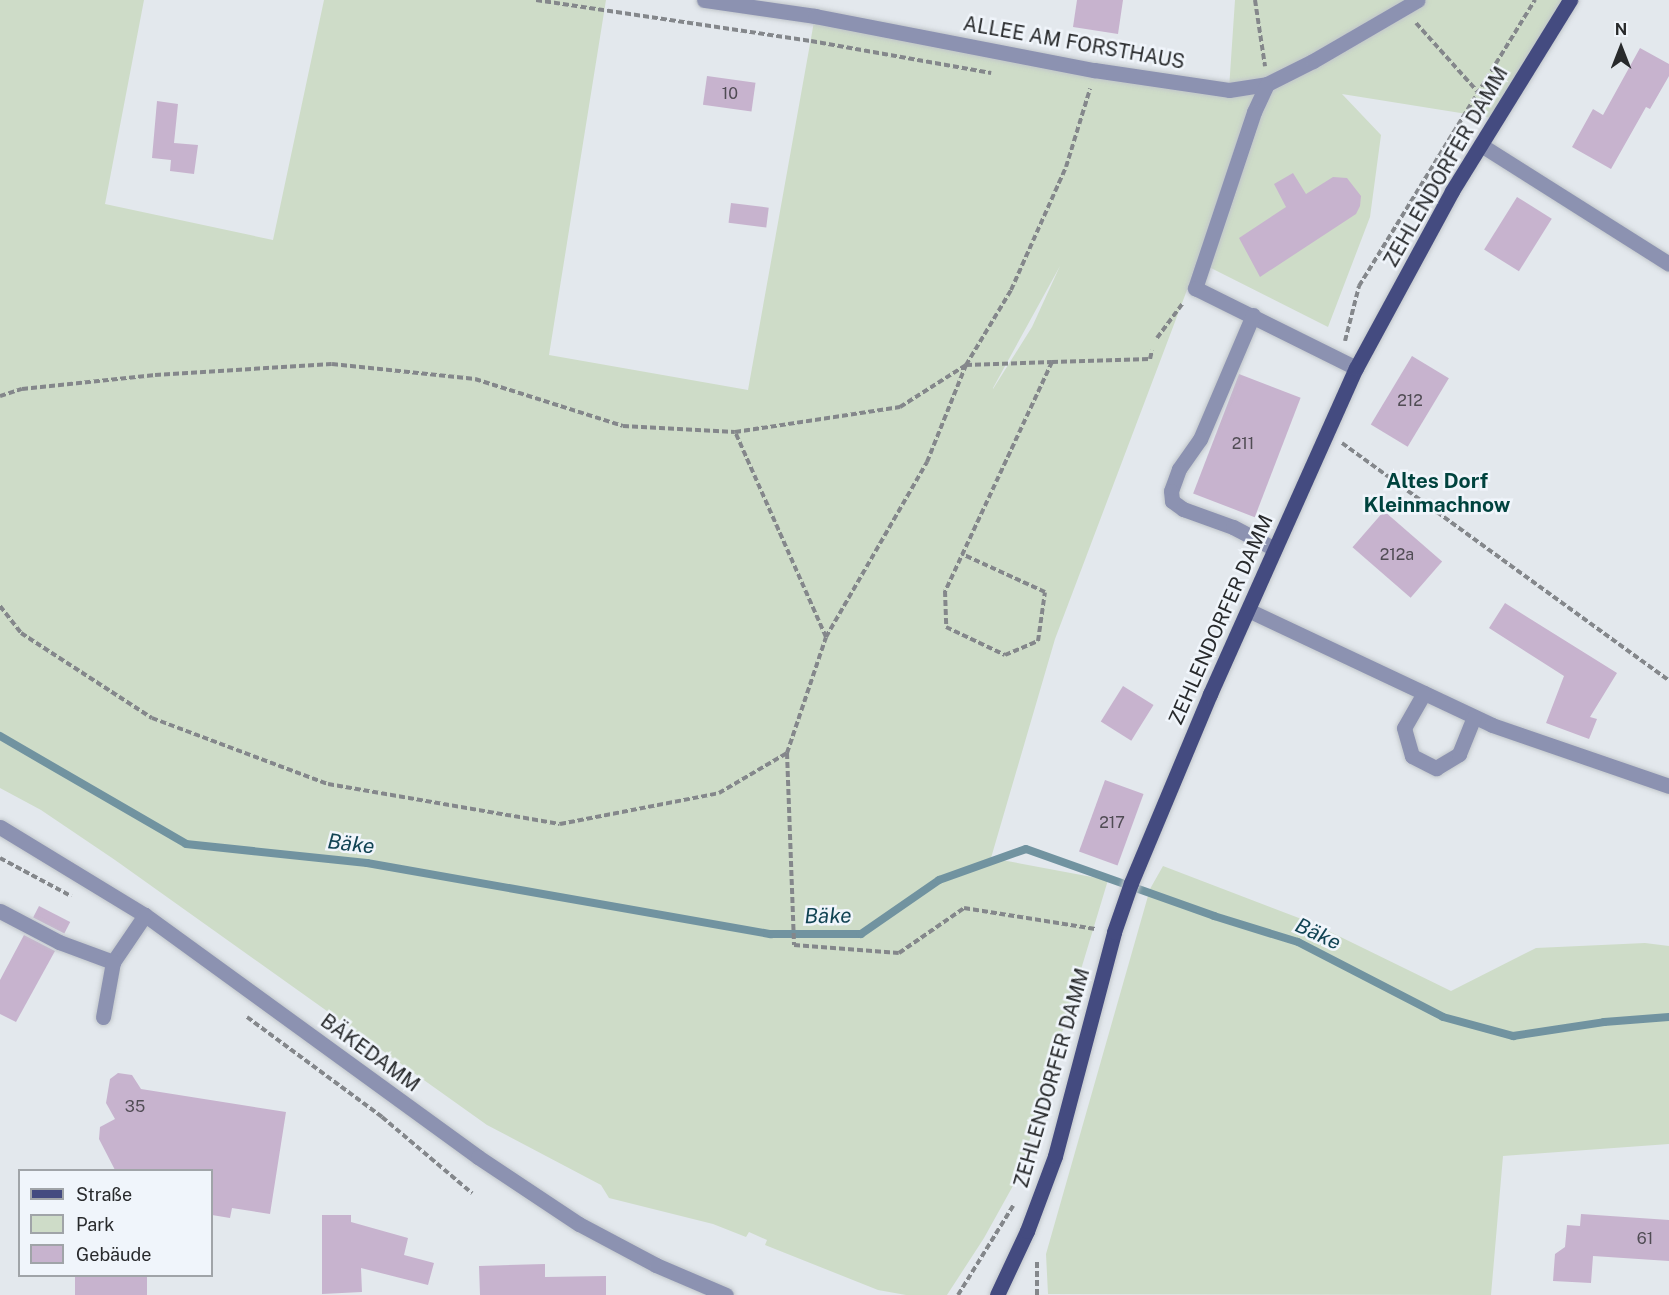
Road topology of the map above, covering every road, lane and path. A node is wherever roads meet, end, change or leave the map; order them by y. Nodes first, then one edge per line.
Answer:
1 (536, 0) edge
2 (704, 0) edge
3 (1255, 0) edge
4 (1418, 0) edge
5 (1535, 0) edge
6 (1570, 0) edge
7 (1403, 9) junction
8 (1094, 70) junction
9 (1002, 75) dead end
10 (1267, 84) junction
11 (1079, 88) dead end
12 (1090, 90) junction
13 (1479, 90) junction
14 (1101, 91) dead end
15 (1498, 119) junction
16 (1481, 145) junction
17 (1669, 264) edge
18 (1195, 288) junction
19 (1253, 315) junction
20 (1347, 337) dead end
21 (1156, 338) dead end
22 (1152, 350) dead end
23 (1052, 362) junction
24 (966, 365) junction
25 (1356, 368) junction
26 (0, 396) edge
27 (735, 432) junction
28 (1328, 432) junction
29 (1275, 549) junction
30 (962, 554) junction
31 (0, 606) edge
32 (1248, 610) junction
33 (826, 637) junction
34 (1669, 681) edge
35 (1424, 693) junction
36 (1474, 717) junction
37 (787, 753) junction
38 (1669, 786) edge
39 (0, 827) edge
40 (0, 858) edge
41 (74, 897) dead end
42 (0, 911) edge
43 (145, 915) junction
44 (1114, 932) junction
45 (113, 962) junction
46 (246, 1016) dead end
47 (103, 1017) dead end
48 (472, 1194) dead end
49 (1017, 1197) dead end
50 (726, 1295) edge
51 (958, 1295) edge
52 (998, 1295) edge

1 - 9 path
2 - 8 street, ALLEE AM FORSTHAUS
3 - 10 path
4 - 7 street, ALLEE AM FORSTHAUS
5 - 13 path
6 - 15 main road, ZEHLENDORFER DAMM
7 - 10 street, ALLEE AM FORSTHAUS
7 - 13 path
8 - 10 street, ALLEE AM FORSTHAUS
8 - 12 path
10 - 18 street
11 - 12 path
12 - 14 path
12 - 24 path
13 - 15 path
13 - 20 path
15 - 16 main road, ZEHLENDORFER DAMM
16 - 17 street
16 - 25 main road, ZEHLENDORFER DAMM
18 - 19 street
18 - 21 path
19 - 25 street
19 - 29 street
22 - 23 path
23 - 24 path
23 - 30 path
24 - 27 path
24 - 33 path
25 - 28 main road, ZEHLENDORFER DAMM
26 - 27 path
27 - 33 path
28 - 29 main road, ZEHLENDORFER DAMM
28 - 34 path
29 - 32 main road, ZEHLENDORFER DAMM
30 - 30 path
31 - 37 path
32 - 35 street
32 - 44 main road, ZEHLENDORFER DAMM
33 - 37 path
35 - 36 street
35 - 36 street
36 - 38 street
37 - 44 path
39 - 43 street, BÄKEDAMM
40 - 41 path
42 - 45 street
43 - 45 street
43 - 50 street, BÄKEDAMM
44 - 52 main road, ZEHLENDORFER DAMM
45 - 47 street
46 - 48 path
49 - 51 path

